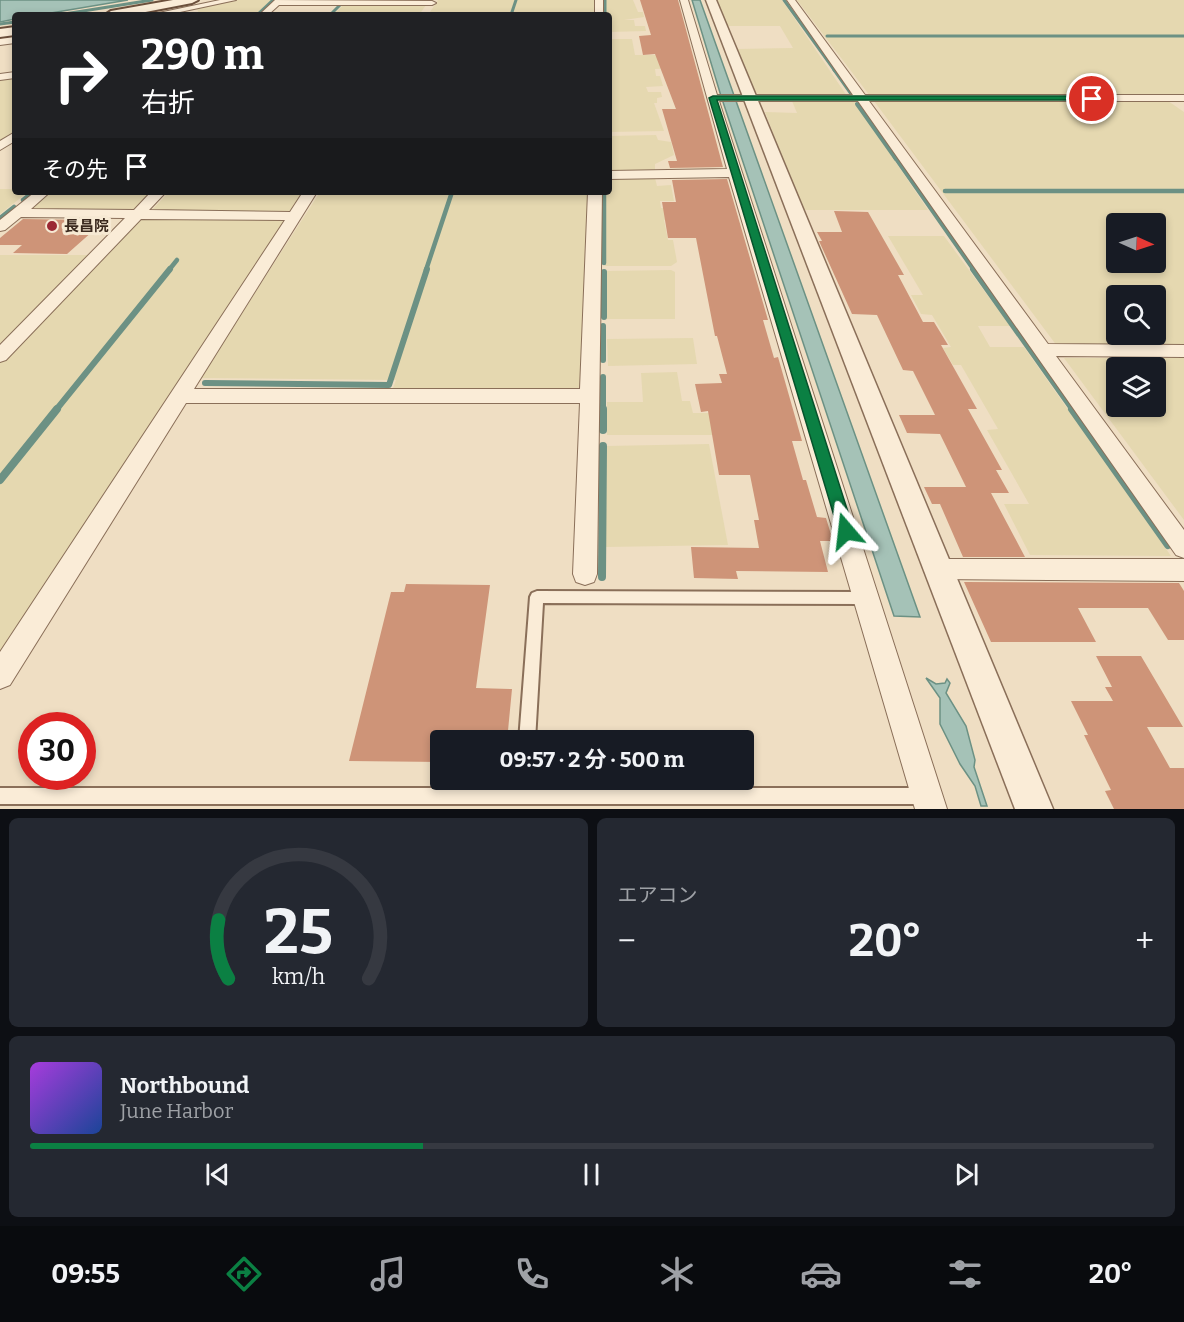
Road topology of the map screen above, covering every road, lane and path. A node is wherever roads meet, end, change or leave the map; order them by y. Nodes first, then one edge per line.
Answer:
1 (192, 0) edge
2 (232, 0) edge
3 (684, 0) edge
4 (711, 0) edge
5 (791, 0) edge
6 (279, 1) edge
7 (433, 2) edge
8 (158, 12) edge
9 (161, 12) edge
10 (266, 12) edge
11 (716, 98) junction
12 (1184, 98) edge
13 (747, 99) junction
14 (862, 99) junction
15 (734, 173) junction
16 (612, 175) edge
17 (39, 195) edge
18 (156, 195) edge
19 (308, 195) edge
20 (594, 195) edge
21 (17, 213) junction
22 (137, 214) junction
23 (295, 216) junction
24 (0, 227) edge
25 (1041, 350) junction
26 (1184, 351) edge
27 (0, 356) edge
28 (180, 396) junction
29 (590, 396) junction
30 (1184, 548) edge
31 (938, 569) junction
32 (1184, 570) edge
33 (585, 574) dead end
34 (867, 598) junction
35 (0, 676) edge
36 (528, 730) edge
37 (430, 789) edge
38 (582, 790) edge
39 (0, 796) edge
40 (929, 802) edge
41 (1034, 809) edge

1 - 8 main road
2 - 9 street
3 - 11 street
4 - 13 street
5 - 14 street
6 - 7 street
6 - 10 street
11 - 13 street
11 - 15 street
12 - 14 street
13 - 14 street
13 - 31 street
14 - 25 street
15 - 16 street
15 - 34 street
17 - 21 street
18 - 22 street
19 - 23 street
20 - 29 street
21 - 22 street
21 - 24 street
22 - 23 street
22 - 27 street
23 - 28 street
25 - 26 street
25 - 30 street
28 - 29 street
28 - 35 street
29 - 33 street
31 - 32 street
31 - 41 street
34 - 36 lane
34 - 40 street
37 - 39 lane
38 - 40 lane

